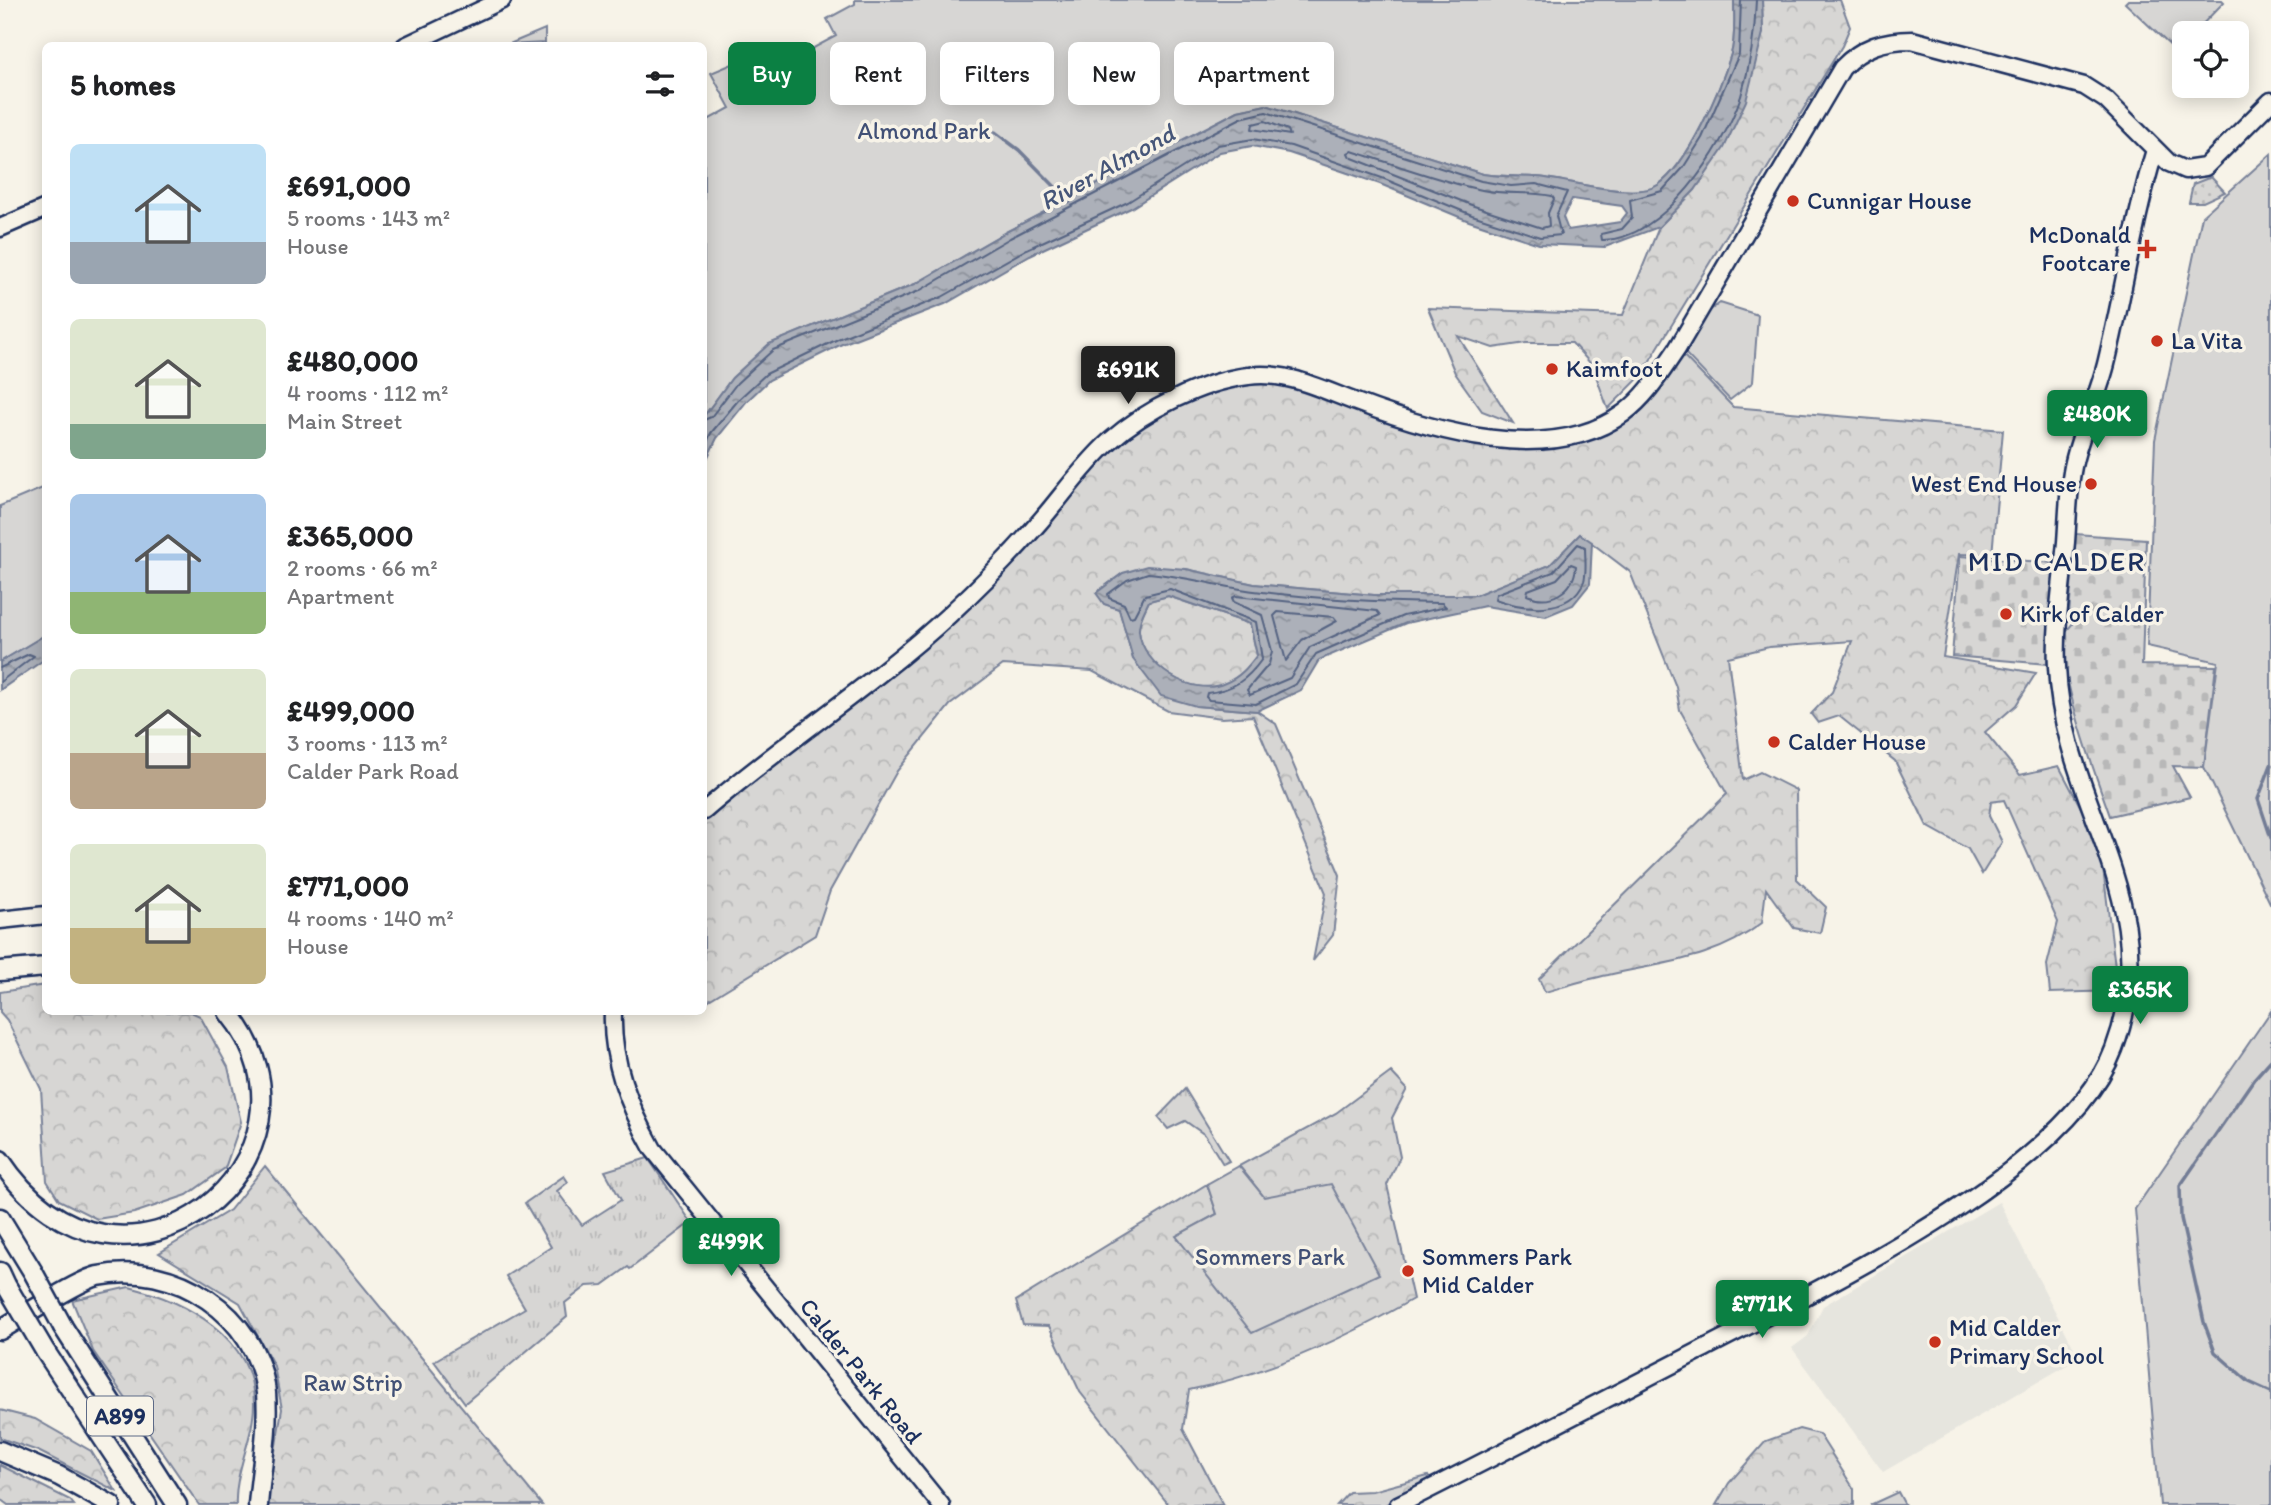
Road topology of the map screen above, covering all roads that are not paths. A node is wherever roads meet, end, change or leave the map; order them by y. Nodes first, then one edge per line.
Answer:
1 (502, 0) edge
2 (413, 42) edge
3 (2271, 101) edge
4 (2155, 150) junction
5 (42, 210) edge
6 (0, 228) edge
7 (707, 809) edge
8 (42, 915) edge
9 (0, 920) edge
10 (42, 967) edge
11 (0, 971) edge
12 (230, 1015) edge
13 (613, 1015) edge
14 (0, 1160) edge
15 (0, 1218) edge
16 (3, 1278) edge
17 (0, 1330) edge
18 (0, 1451) edge
19 (111, 1505) edge
20 (147, 1505) edge
21 (177, 1505) edge
22 (258, 1505) edge
23 (941, 1505) edge
24 (1398, 1505) edge

1 - 2 main road
3 - 4 main road
4 - 7 main road
4 - 24 main road
5 - 6 main road
8 - 9 main road
10 - 11 main road
12 - 14 main road
13 - 23 main road, Calder Park Road
15 - 21 main road, A899, bridge
16 - 20 main road, A899, bridge
17 - 22 main road
18 - 19 main road

